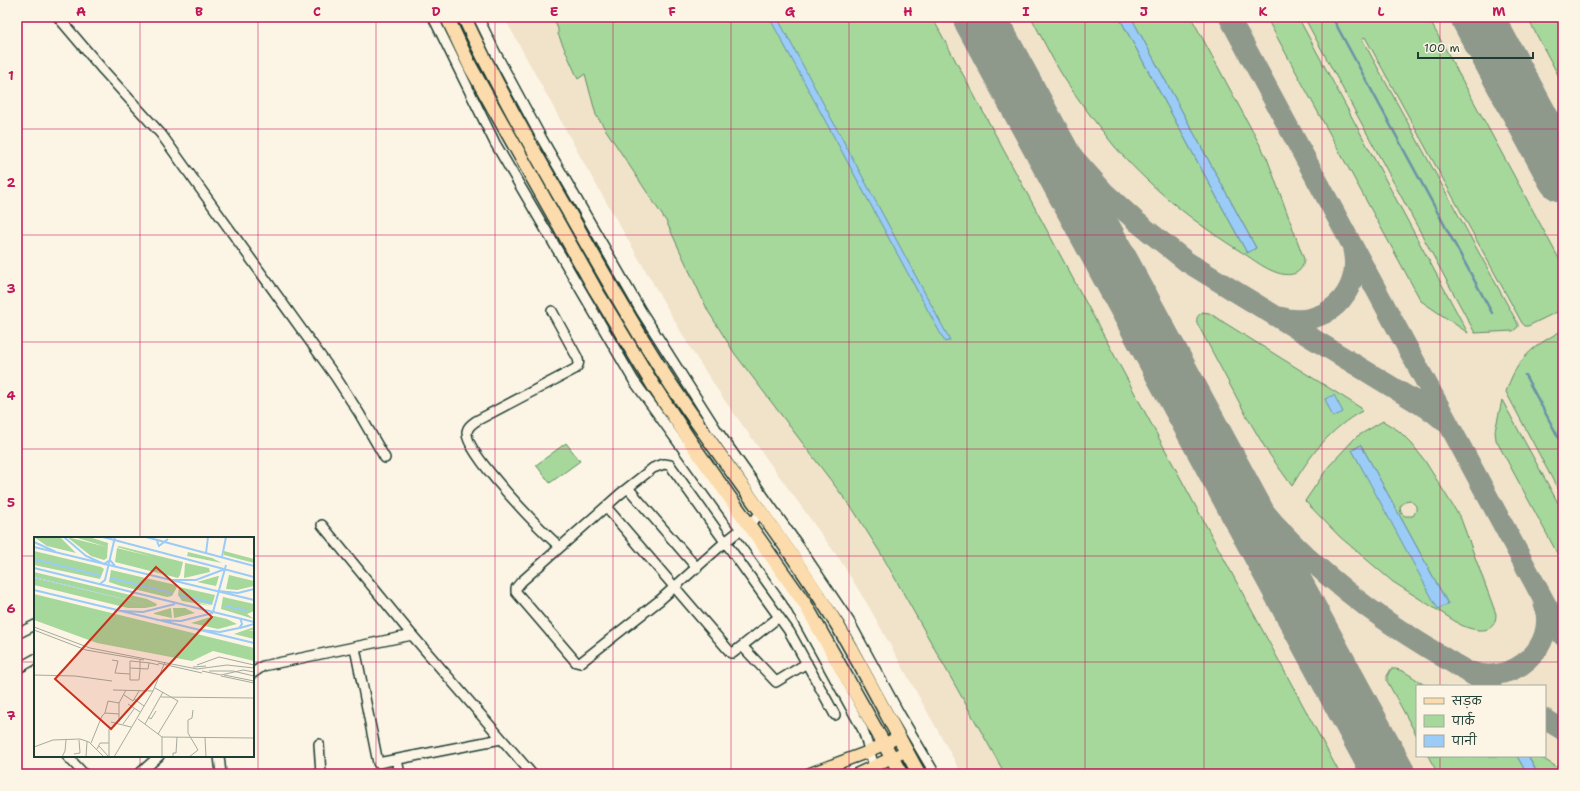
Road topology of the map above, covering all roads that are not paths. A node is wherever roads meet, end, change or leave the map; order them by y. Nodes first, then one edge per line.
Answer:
1 (58, 17) edge
2 (433, 17) edge
3 (447, 17) edge
4 (464, 17) edge
5 (478, 17) edge
6 (552, 311) dead end
7 (385, 458) dead end
8 (628, 488) junction
9 (606, 507) junction
10 (761, 514) junction
11 (322, 525) dead end
12 (745, 526) junction
13 (725, 542) junction
14 (560, 547) junction
15 (697, 568) junction
16 (675, 587) junction
17 (779, 617) junction
18 (34, 625) edge
19 (17, 634) edge
20 (412, 636) junction
21 (742, 646) junction
22 (354, 648) junction
23 (34, 660) edge
24 (807, 663) junction
25 (255, 668) edge
26 (17, 669) edge
27 (835, 714) dead end
28 (899, 737) junction
29 (501, 738) junction
30 (319, 744) dead end
31 (884, 744) junction
32 (869, 751) junction
33 (906, 751) junction
34 (68, 757) edge
35 (158, 757) edge
36 (219, 757) edge
37 (892, 759) junction
38 (397, 760) junction
39 (876, 770) edge
40 (84, 774) edge
41 (139, 774) edge
42 (220, 774) edge
43 (321, 774) edge
44 (400, 774) edge
45 (532, 774) edge
46 (809, 774) edge
47 (857, 774) edge
48 (901, 774) edge
49 (919, 774) edge
50 (935, 774) edge

1 - 7 street
2 - 12 street
3 - 12 highway
4 - 10 highway
5 - 50 street
6 - 14 street
8 - 9 street
8 - 13 street
8 - 15 street
9 - 14 street
9 - 16 street
10 - 12 street
10 - 28 highway
11 - 20 street
12 - 13 street
12 - 31 highway
12 - 32 street
13 - 15 street
13 - 17 street
14 - 16 street
15 - 16 street
16 - 21 street
17 - 21 street
17 - 24 street
18 - 19 street
20 - 22 street
20 - 29 street
21 - 24 street
22 - 25 street
22 - 38 street
23 - 26 street
24 - 27 street
28 - 31 main road
28 - 33 highway
29 - 38 street
29 - 45 street
30 - 43 street
31 - 32 main road
31 - 37 highway
32 - 39 street
32 - 46 main road
33 - 37 main road
33 - 49 highway
34 - 40 street
35 - 41 street
36 - 42 street
37 - 39 main road
37 - 48 highway
38 - 44 street
39 - 47 main road

